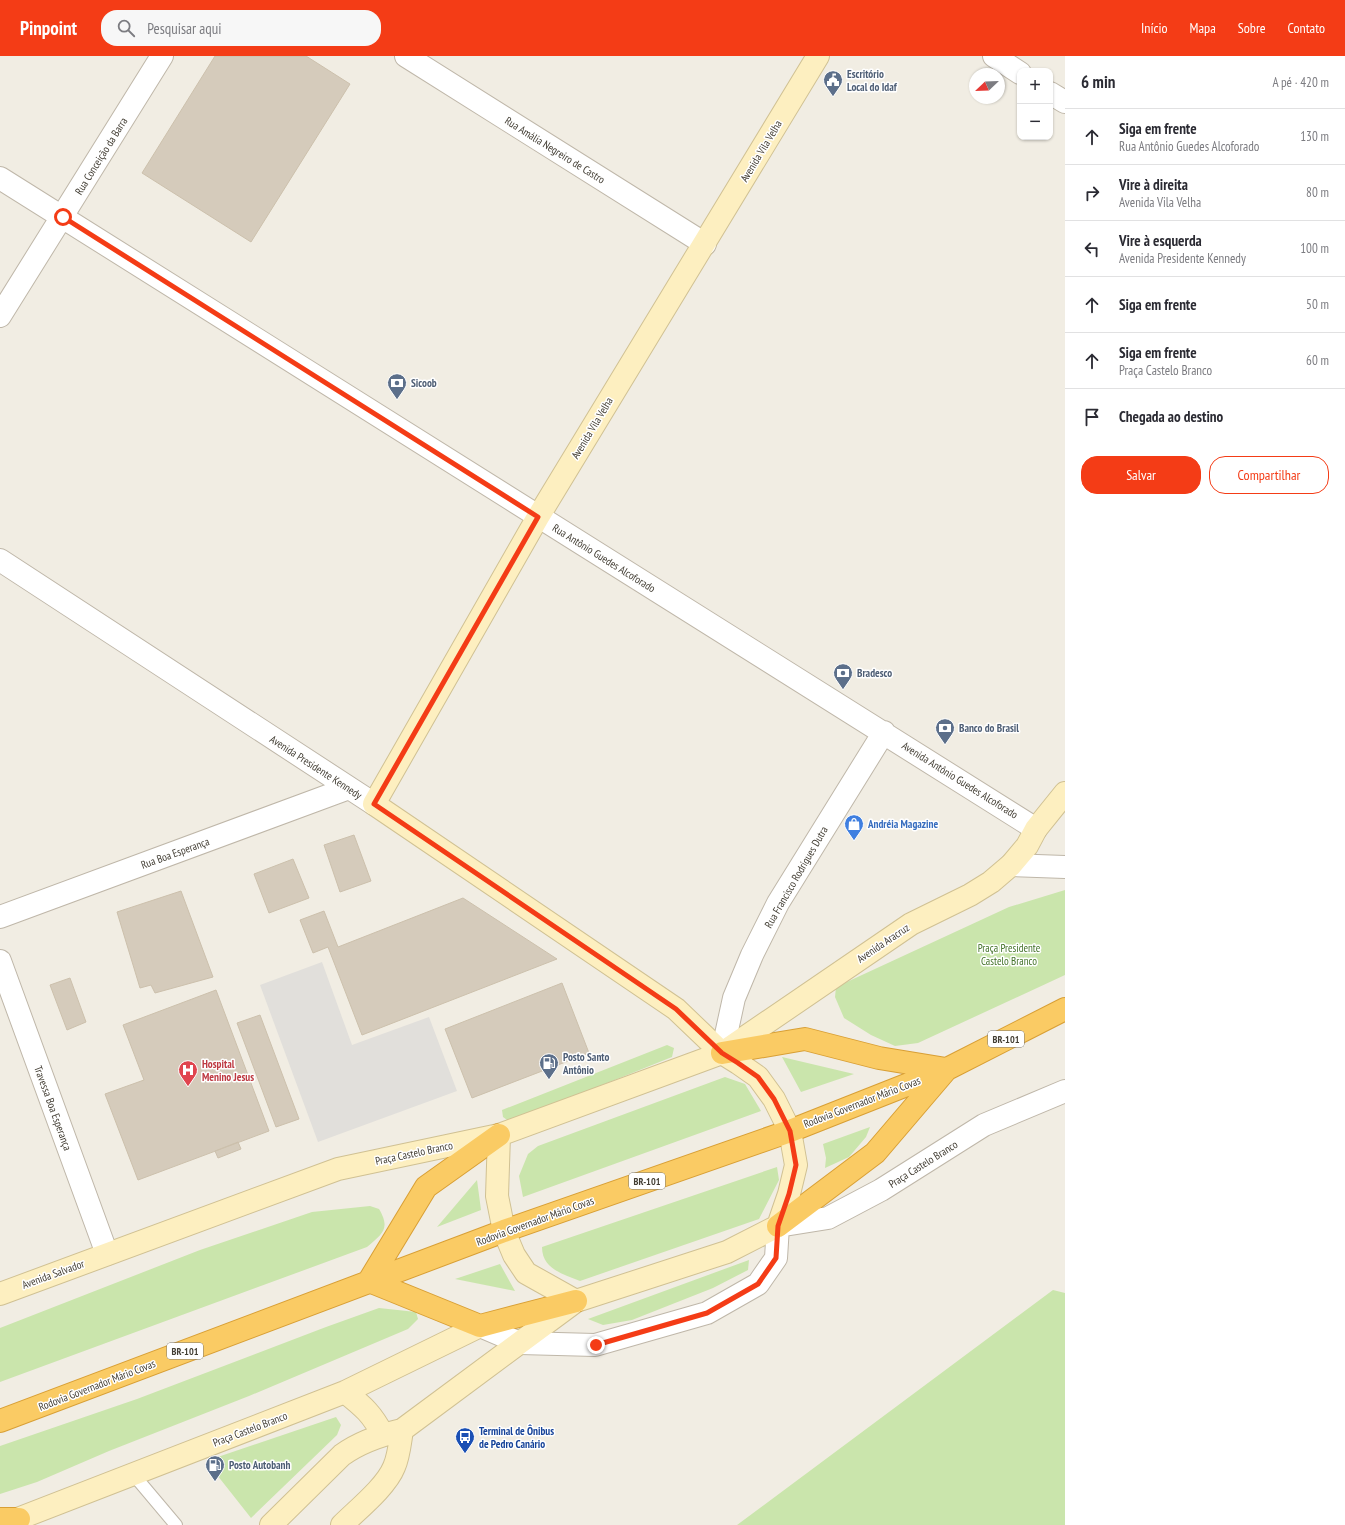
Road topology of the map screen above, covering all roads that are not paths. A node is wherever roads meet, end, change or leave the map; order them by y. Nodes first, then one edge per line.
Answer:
1 (162, 56) edge
2 (406, 56) edge
3 (818, 56) edge
4 (994, 56) edge
5 (1017, 71) edge
6 (1053, 95) edge
7 (1065, 102) edge
8 (0, 178) edge
9 (63, 217) junction
10 (705, 244) junction
11 (0, 316) edge
12 (538, 517) junction
13 (0, 560) edge
14 (884, 732) junction
15 (349, 788) junction
16 (1065, 793) edge
17 (374, 804) junction
18 (1036, 829) junction
19 (1011, 865) junction
20 (1065, 867) edge
21 (0, 918) edge
22 (0, 961) edge
23 (1065, 1008) edge
24 (722, 1053) junction
25 (947, 1069) junction
26 (1065, 1091) edge
27 (790, 1131) junction
28 (499, 1134) junction
29 (778, 1226) junction
30 (504, 1231) junction
31 (107, 1254) junction
32 (369, 1281) junction
33 (0, 1294) edge
34 (576, 1301) junction
35 (480, 1326) junction
36 (520, 1343) junction
37 (345, 1392) junction
38 (0, 1421) edge
39 (393, 1432) junction
40 (133, 1474) junction
41 (7, 1521) edge
42 (176, 1525) edge
43 (272, 1525) edge
44 (342, 1525) edge

1 - 9 street, Rua Conceição da Barra
2 - 10 street, Rua Amália Negreiro de Castro
3 - 10 main road, Avenida Vila Velha
4 - 5 street
6 - 7 street
8 - 9 street, Rua Antônio Guedes Alcoforado
9 - 11 street, Rua Conceição da Barra
9 - 12 street, Rua Antônio Guedes Alcoforado
10 - 12 main road, Avenida Vila Velha
12 - 14 street, Rua Antônio Guedes Alcoforado
12 - 17 main road, Avenida Vila Velha
13 - 15 street, Avenida Presidente Kennedy
14 - 18 street, Avenida Antônio Guedes Alcoforado
14 - 24 street, Rua Francisco Rodrigues Dutra
15 - 17 street, Avenida Presidente Kennedy
15 - 21 street, Rua Boa Esperança
16 - 18 main road, Avenida Aracruz
17 - 24 main road, Avenida Presidente Kennedy
18 - 19 main road, Avenida Aracruz
19 - 20 street
19 - 24 main road, Avenida Aracruz
22 - 31 street, Travessa Boa Esperança
23 - 25 highway, Rodovia Governador Mário Covas / BR-101
24 - 25 highway
24 - 27 main road, Avenida Presidente Kennedy
24 - 28 main road, Praça Castelo Branco
25 - 27 highway, Rodovia Governador Mário Covas / BR-101
25 - 29 highway
26 - 29 street, Praça Castelo Branco
27 - 29 main road, Avenida Presidente Kennedy
27 - 30 highway, Rodovia Governador Mário Covas / BR-101
28 - 30 main road
28 - 31 main road, Praça Castelo Branco
28 - 32 highway
29 - 34 main road, Praça Castelo Branco
29 - 36 street
30 - 32 highway, Rodovia Governador Mário Covas / BR-101
30 - 34 main road
31 - 33 main road, Avenida Salvador
32 - 35 highway
32 - 38 highway, Rodovia Governador Mário Covas / BR-101
34 - 35 highway
34 - 36 main road, Praça Castelo Branco
35 - 36 street
35 - 37 main road, Praça Castelo Branco
36 - 39 main road, Praça Castelo Branco
37 - 39 main road
37 - 40 main road, Praça Castelo Branco
39 - 43 main road, Praça Castelo Branco
39 - 44 main road
40 - 41 main road, Praça Castelo Branco
40 - 42 lane

